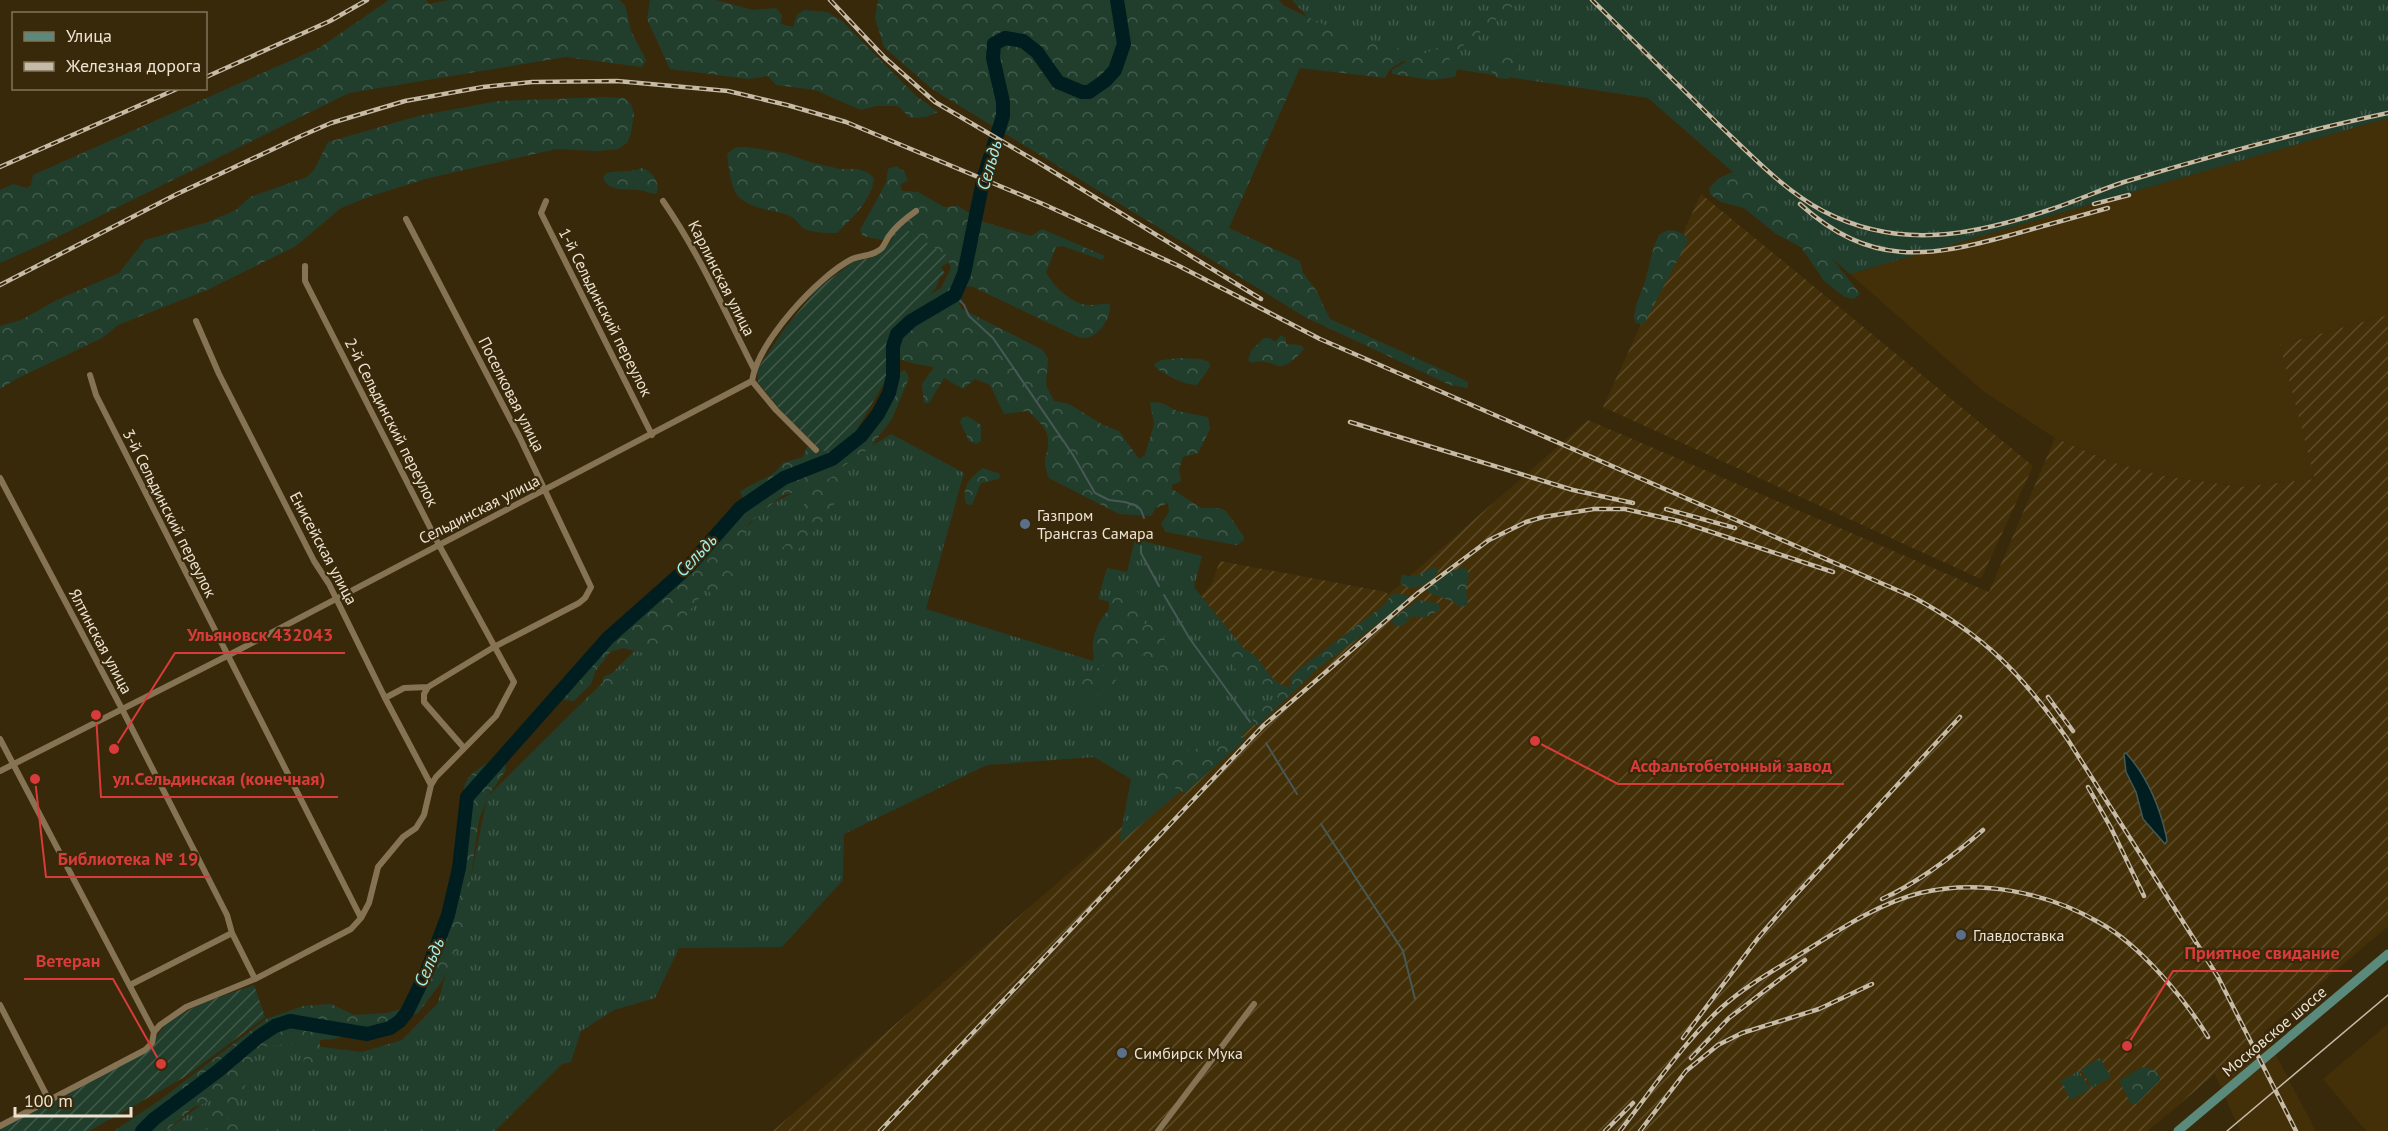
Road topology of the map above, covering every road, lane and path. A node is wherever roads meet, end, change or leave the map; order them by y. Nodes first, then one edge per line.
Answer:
1 (546, 201) dead end
2 (663, 201) dead end
3 (916, 211) dead end
4 (406, 219) dead end
5 (305, 266) dead end
6 (196, 321) dead end
7 (754, 369) junction
8 (90, 375) dead end
9 (752, 381) junction
10 (652, 435) junction
11 (816, 450) dead end
12 (0, 478) edge
13 (546, 490) junction
14 (439, 545) junction
15 (337, 599) junction
16 (494, 647) junction
17 (227, 656) junction
18 (428, 687) junction
19 (385, 698) junction
20 (122, 709) junction
21 (0, 739) edge
22 (464, 748) junction
23 (13, 764) junction
24 (0, 771) edge
25 (431, 785) junction
26 (361, 918) junction
27 (232, 933) junction
28 (2388, 954) edge
29 (255, 979) junction
30 (130, 986) junction
31 (1254, 1004) dead end
32 (0, 1005) edge
33 (154, 1032) junction
34 (50, 1100) junction
35 (0, 1126) edge
36 (1158, 1131) edge
37 (2178, 1131) edge

1 - 10 street, 1-й Сельдинский переулок
2 - 7 street, Карлинская улица
3 - 7 street
4 - 13 street, Поселковая улица
5 - 14 street, 2-й Сельдинский переулок
6 - 15 street, Енисейская улица
7 - 9 street
8 - 17 street, 3-й Сельдинский переулок
9 - 10 street, Сельдинская улица
9 - 11 street
10 - 13 street, Сельдинская улица
12 - 20 street, Ялтинская улица
13 - 14 street, Сельдинская улица
13 - 16 street, Поселковая улица
14 - 15 street, Сельдинская улица
14 - 16 street, 2-й Сельдинский переулок
15 - 17 street, Сельдинская улица
15 - 19 street, Енисейская улица
16 - 18 street
16 - 22 street, 2-й Сельдинский переулок
17 - 20 street, Сельдинская улица
17 - 26 street, 3-й Сельдинский переулок
18 - 19 street
18 - 22 street
19 - 25 street, Енисейская улица
20 - 23 street, Сельдинская улица
20 - 27 street, Ялтинская улица
21 - 23 street
22 - 25 street
23 - 24 street, Сельдинская улица
23 - 30 street
25 - 26 street
26 - 29 street
27 - 29 street, Ялтинская улица
27 - 30 street
28 - 37 main road, Московское шоссе
29 - 33 street
30 - 33 street
31 - 36 street
32 - 34 street
33 - 34 street
34 - 35 street

